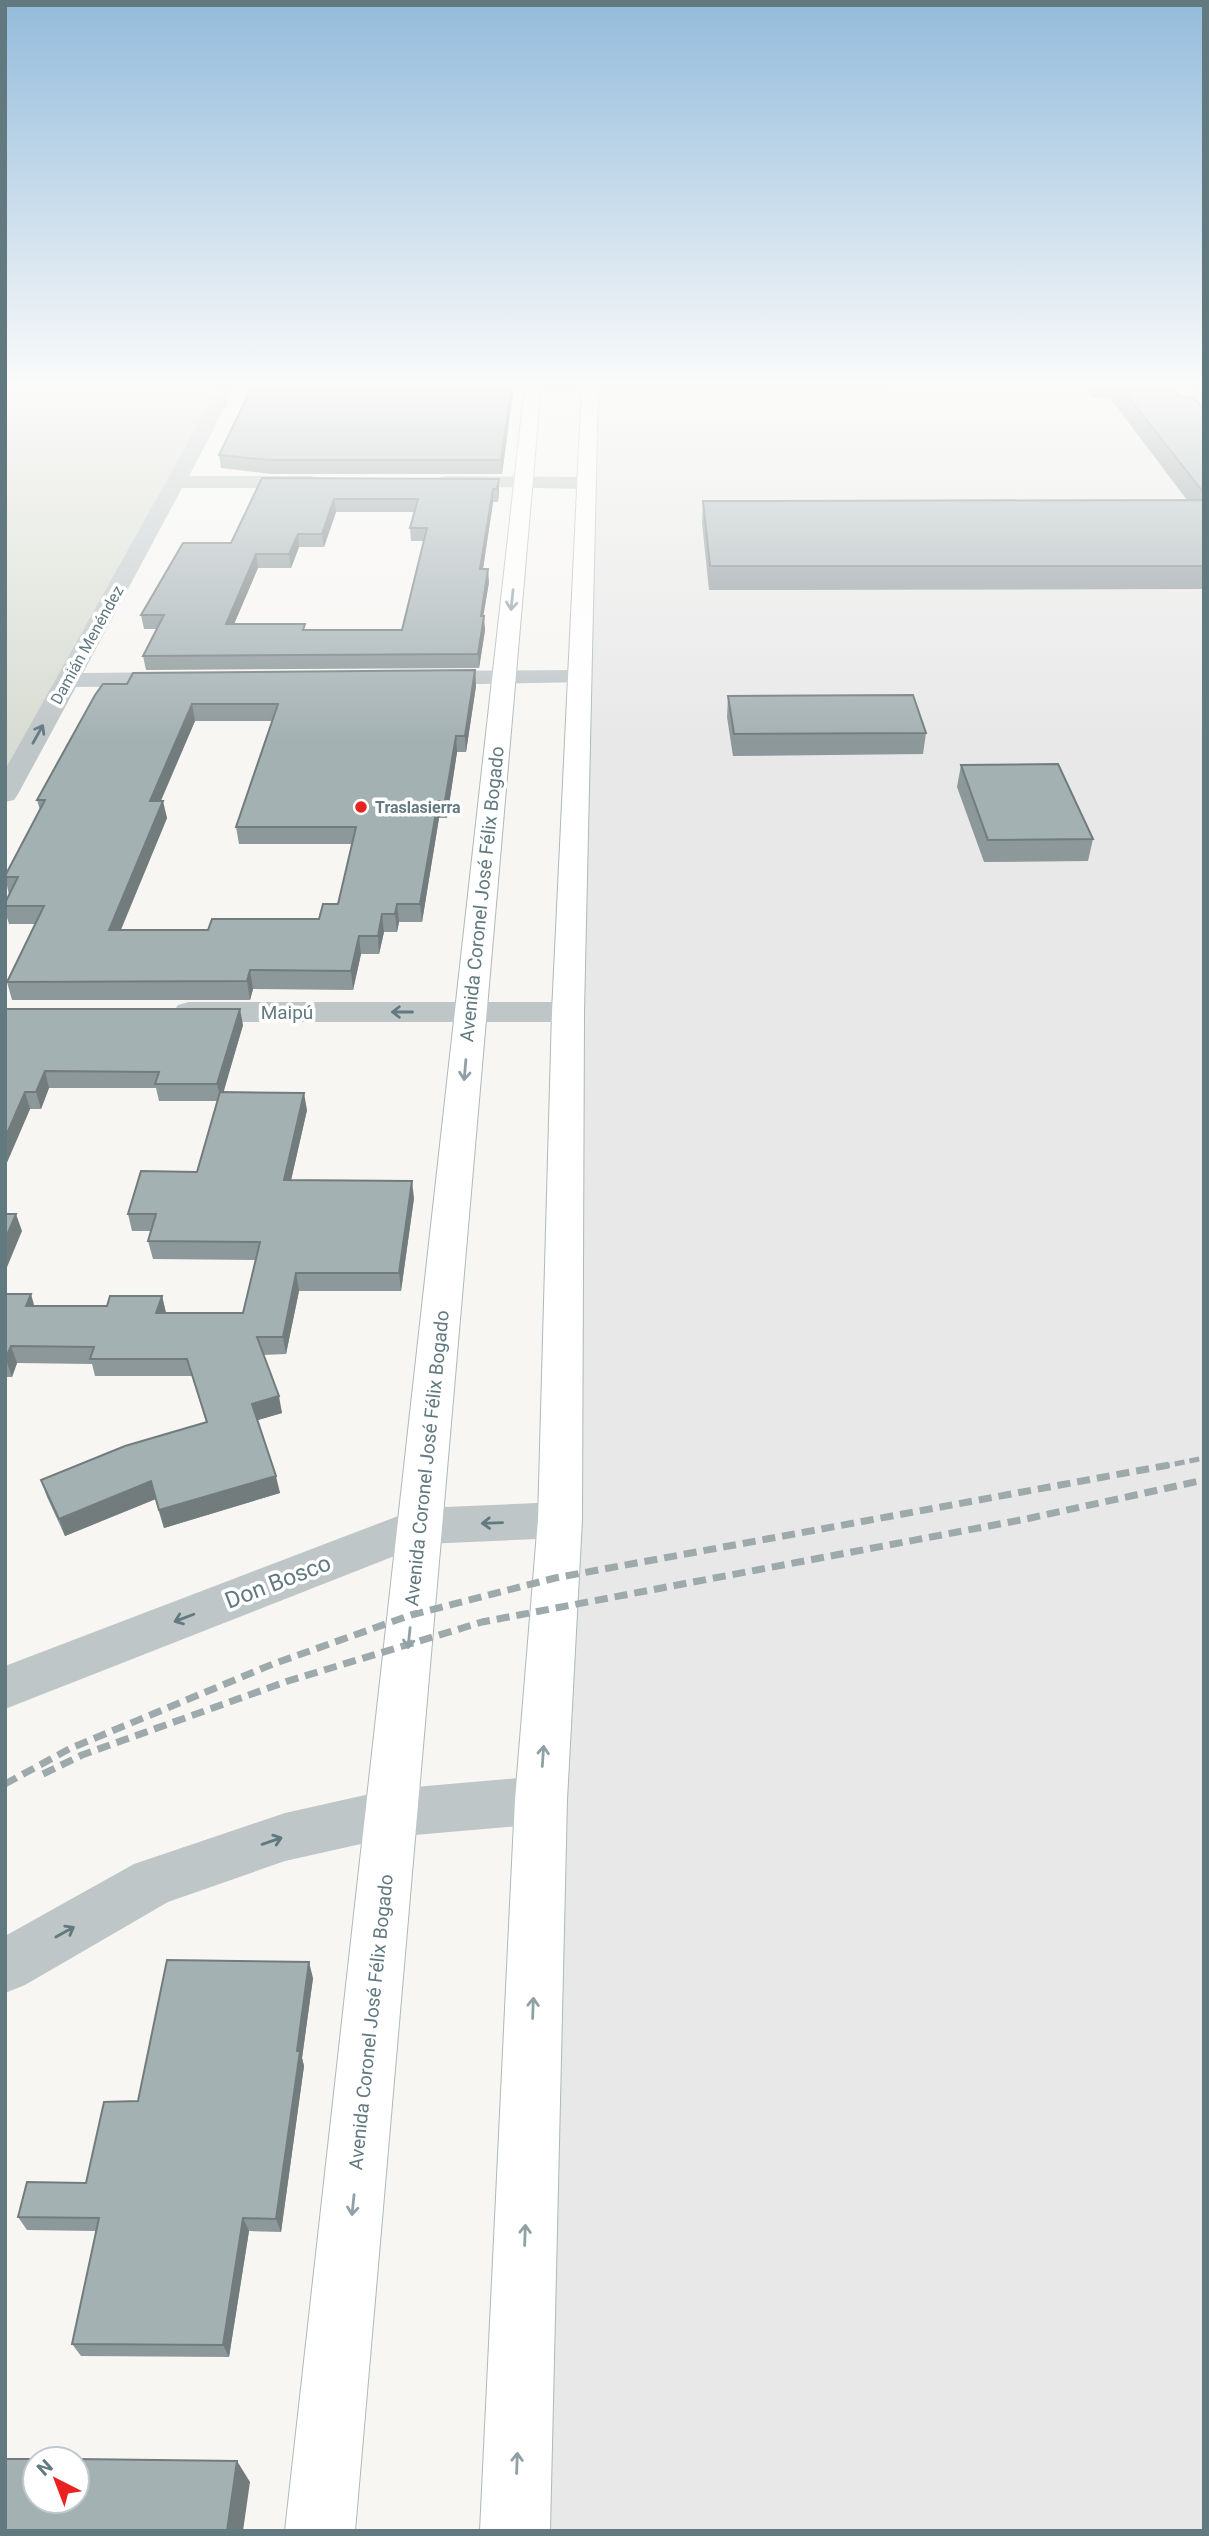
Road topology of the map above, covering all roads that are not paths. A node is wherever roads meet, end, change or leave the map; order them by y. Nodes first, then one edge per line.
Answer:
1 (164, 503) edge
2 (521, 503) edge
3 (586, 503) edge
4 (580, 677) junction
5 (395, 678) edge
6 (504, 678) junction
7 (204, 679) edge
8 (68, 680) junction
9 (5, 794) edge
10 (471, 1011) junction
11 (156, 1012) edge
12 (568, 1012) junction
13 (560, 1520) junction
14 (422, 1526) junction
15 (5, 1688) edge
16 (541, 1800) junction
17 (392, 1814) junction
18 (5, 1966) edge
19 (320, 2531) edge
20 (515, 2531) edge

1 - 8 street, Damián Menéndez
2 -> 6 main road, Avenida Coronel José Félix Bogado
3 - 4 main road
4 - 6 street
4 - 12 main road
5 - 6 street
6 - 10 main road, Avenida Coronel José Félix Bogado
7 - 8 street
9 -> 8 street, Damián Menéndez
10 -> 11 street, Maipú
10 - 12 street, Maipú
10 -> 14 main road, Avenida Coronel José Félix Bogado
12 - 13 main road
13 -> 14 street, Don Bosco
16 -> 13 main road
14 -> 15 street, Don Bosco
14 -> 17 main road, Avenida Coronel José Félix Bogado
16 - 17 street
20 -> 16 main road
18 -> 17 street
17 -> 19 main road, Avenida Coronel José Félix Bogado

